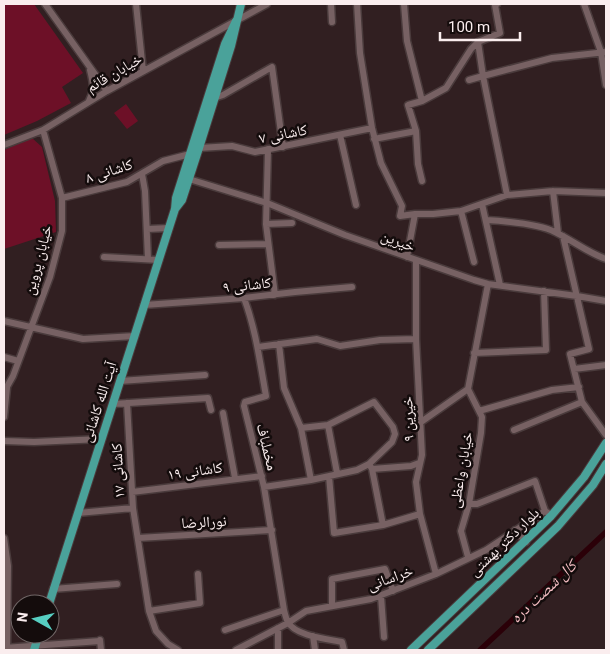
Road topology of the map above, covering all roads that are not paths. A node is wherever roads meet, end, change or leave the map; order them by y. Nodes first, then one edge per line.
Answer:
1 (45, 4) edge
2 (50, 4) edge
3 (136, 4) edge
4 (241, 4) edge
5 (267, 4) edge
6 (331, 4) edge
7 (357, 4) edge
8 (404, 4) edge
9 (497, 4) edge
10 (584, 4) edge
11 (52, 15) junction
12 (236, 21) junction
13 (332, 22) dead end
14 (478, 42) junction
15 (604, 52) edge
16 (88, 65) junction
17 (143, 70) junction
18 (482, 76) junction
19 (469, 80) dead end
20 (606, 85) edge
21 (107, 91) junction
22 (214, 98) junction
23 (422, 101) junction
24 (88, 102) junction
25 (372, 128) junction
26 (44, 130) junction
27 (416, 131) junction
28 (340, 135) junction
29 (374, 139) junction
30 (4, 145) edge
31 (283, 147) junction
32 (199, 148) junction
33 (268, 149) junction
34 (190, 154) junction
35 (142, 174) junction
36 (189, 179) junction
37 (422, 180) dead end
38 (553, 191) junction
39 (606, 193) edge
40 (507, 195) junction
41 (62, 198) junction
42 (267, 203) junction
43 (482, 204) junction
44 (356, 206) dead end
45 (176, 209) junction
46 (461, 211) junction
47 (415, 214) junction
48 (486, 220) junction
49 (266, 224) junction
50 (292, 224) dead end
51 (169, 228) junction
52 (147, 229) junction
53 (561, 235) junction
54 (268, 244) junction
55 (219, 245) dead end
56 (104, 257) dead end
57 (407, 257) junction
58 (148, 259) junction
59 (606, 259) edge
60 (159, 260) junction
61 (416, 260) junction
62 (474, 262) dead end
63 (488, 284) junction
64 (500, 285) junction
65 (352, 287) dead end
66 (544, 291) junction
67 (275, 295) junction
68 (577, 296) junction
69 (244, 298) junction
70 (606, 301) edge
71 (144, 305) junction
72 (4, 321) edge
73 (30, 328) junction
74 (134, 336) junction
75 (416, 339) junction
76 (279, 344) junction
77 (258, 347) junction
78 (474, 353) junction
79 (4, 357) edge
80 (18, 361) junction
81 (606, 365) edge
82 (574, 369) junction
83 (205, 375) dead end
84 (120, 381) junction
85 (579, 387) junction
86 (468, 389) junction
87 (5, 390) edge
88 (582, 402) junction
89 (127, 403) junction
90 (113, 404) junction
91 (212, 410) dead end
92 (479, 411) junction
93 (223, 413) dead end
94 (4, 417) edge
95 (421, 422) junction
96 (328, 425) junction
97 (301, 428) junction
98 (514, 430) dead end
99 (606, 434) edge
100 (102, 439) junction
101 (4, 441) edge
102 (606, 444) edge
103 (419, 463) junction
104 (606, 464) edge
105 (370, 467) junction
106 (337, 473) junction
107 (262, 476) junction
108 (329, 476) junction
109 (235, 478) junction
110 (311, 480) junction
111 (264, 487) junction
112 (132, 492) junction
113 (469, 504) junction
114 (133, 508) junction
115 (78, 513) junction
116 (548, 513) junction
117 (420, 514) junction
118 (382, 525) junction
119 (272, 530) junction
120 (516, 530) junction
121 (4, 538) edge
122 (138, 538) junction
123 (526, 542) junction
124 (468, 557) junction
125 (6, 566) edge
126 (198, 574) dead end
127 (436, 574) junction
128 (118, 584) dead end
129 (53, 589) junction
130 (393, 591) junction
131 (51, 594) edge
132 (469, 594) junction
133 (381, 596) junction
134 (478, 603) junction
135 (332, 605) junction
136 (284, 610) junction
137 (149, 611) junction
138 (288, 623) junction
139 (278, 628) junction
140 (224, 630) dead end
141 (313, 636) junction
142 (384, 637) dead end
143 (251, 641) junction
144 (6, 648) edge
145 (34, 648) edge
146 (101, 650) edge
147 (178, 650) edge
148 (236, 650) edge
149 (251, 650) edge
150 (278, 650) edge
151 (315, 650) edge
152 (344, 650) edge
153 (411, 650) edge
154 (428, 650) edge

1 - 11 street
2 - 11 street
3 - 17 street
4 - 12 main road, آیت الله کاشانی
5 - 12 street, خیابان قائم
6 - 13 street
7 - 25 street
8 - 23 street
9 - 14 street
10 - 15 street
11 - 16 street
12 - 17 street, خیابان قائم
12 - 22 main road, آیت الله کاشانی
12 - 34 main road, آیت الله کاشانی
14 - 18 street
14 - 23 street
15 - 18 street
15 - 20 street
16 - 21 street
16 - 24 street
17 - 21 street, خیابان قائم
18 - 19 street
18 - 40 street
21 - 24 street, خیابان قائم
22 - 31 street
22 - 32 main road, آیت الله کاشانی
23 - 27 street
24 - 26 street, خیابان قائم
25 - 28 street, کاشانی ۷
25 - 29 street
26 - 30 street, خیابان قائم
26 - 41 street, خیابان پروین
27 - 29 street
27 - 37 street
28 - 31 street, کاشانی ۷
28 - 44 street
29 - 47 street
31 - 33 street, کاشانی ۷
32 - 33 street, کاشانی ۷
32 - 36 main road, آیت الله کاشانی
33 - 42 street
34 - 35 street, کاشانی ۸
34 - 45 main road, آیت الله کاشانی
35 - 41 street, کاشانی ۸
35 - 52 street
36 - 42 street, خیرین
36 - 45 main road, آیت الله کاشانی
38 - 39 street
38 - 40 street
38 - 53 street
40 - 43 street
41 - 73 street, خیابان پروین
42 - 49 street
42 - 57 street, خیرین
43 - 46 street
43 - 48 street
45 - 51 main road, آیت الله کاشانی
46 - 47 street
46 - 62 street
47 - 57 street
48 - 53 street
48 - 64 street
49 - 50 street
49 - 54 street
51 - 52 street
51 - 60 main road, آیت الله کاشانی
52 - 58 street
53 - 59 street
53 - 68 street
54 - 55 street
54 - 67 street
56 - 58 street
57 - 61 street, خیرین
58 - 60 street
60 - 71 main road, آیت الله کاشانی
61 - 63 street, خیرین
61 - 75 street, خیرین ۹
63 - 64 street, خیرین
63 - 78 street
64 - 66 street, خیرین
65 - 67 street, کاشانی ۹
66 - 68 street, خیرین
66 - 78 street
67 - 69 street, کاشانی ۹
68 - 70 street, خیرین
68 - 82 street
69 - 71 street, کاشانی ۹
69 - 77 street
71 - 74 main road, آیت الله کاشانی
72 - 73 street
73 - 74 street
73 - 80 street, خیابان پروین
74 - 84 main road, آیت الله کاشانی
75 - 76 street
75 - 95 street, خیرین ۹
76 - 77 street
76 - 97 street
77 - 107 street, مخملباف
78 - 86 street
79 - 80 street
80 - 87 street, خیابان پروین
81 - 82 street
82 - 85 street
83 - 84 street
84 - 90 main road, آیت الله کاشانی
85 - 88 street
85 - 92 street
86 - 92 street, خیابان واعظی
86 - 95 street
87 - 94 street, خیابان پروین
88 - 98 street
88 - 99 street
89 - 90 street
89 - 91 street
89 - 112 street, کاشانی ۱۷
90 - 100 main road, آیت الله کاشانی
92 - 113 street, خیابان واعظی
93 - 109 street
95 - 103 street, خیرین ۹
96 - 97 street
96 - 105 street
96 - 106 street
97 - 110 street
100 - 101 street
100 - 115 main road, آیت الله کاشانی
102 - 116 main road, بلوار دکتر بهشتی
103 - 105 street
103 - 117 street, خیرین ۹
104 - 134 main road, بلوار دکتر بهشتی
105 - 106 street
105 - 118 street
106 - 108 street
107 - 109 street, کاشانی ۱۹
107 - 111 street, مخملباف
108 - 110 street
108 - 118 street
109 - 112 street, کاشانی ۱۹
110 - 111 street
111 - 119 street, مخملباف
112 - 114 street, کاشانی ۱۷
113 - 116 street
113 - 124 street, خیابان واعظی
114 - 115 street
114 - 122 street, کاشانی ۱۷
115 - 129 main road, آیت الله کاشانی
116 - 120 street, خراسانی
116 - 123 main road, بلوار دکتر بهشتی
117 - 118 street
117 - 127 street, خیرین ۹
119 - 122 street, نورالرضا
119 - 136 street, مخملباف
120 - 123 street
120 - 124 street, خراسانی
121 - 125 street
122 - 137 street, کاشانی ۱۷
123 - 132 main road, بلوار دکتر بهشتی
124 - 127 street, خراسانی
125 - 144 street
126 - 137 street
127 - 130 street, خراسانی
128 - 129 street
129 - 131 main road, آیت الله کاشانی
130 - 133 street, خراسانی
130 - 135 street
132 - 134 main road
132 - 153 main road, بلوار دکتر بهشتی
133 - 135 street, خراسانی
133 - 142 street
134 - 154 main road, بلوار دکتر بهشتی
135 - 138 street, خراسانی
136 - 138 street, مخملباف
136 - 140 street
137 - 147 street, کاشانی ۱۷
138 - 139 street, خراسانی
138 - 141 street
139 - 143 street, خراسانی
139 - 150 street
141 - 151 street
141 - 152 street
143 - 148 street, خراسانی
143 - 149 street
144 - 145 street
145 - 146 street

